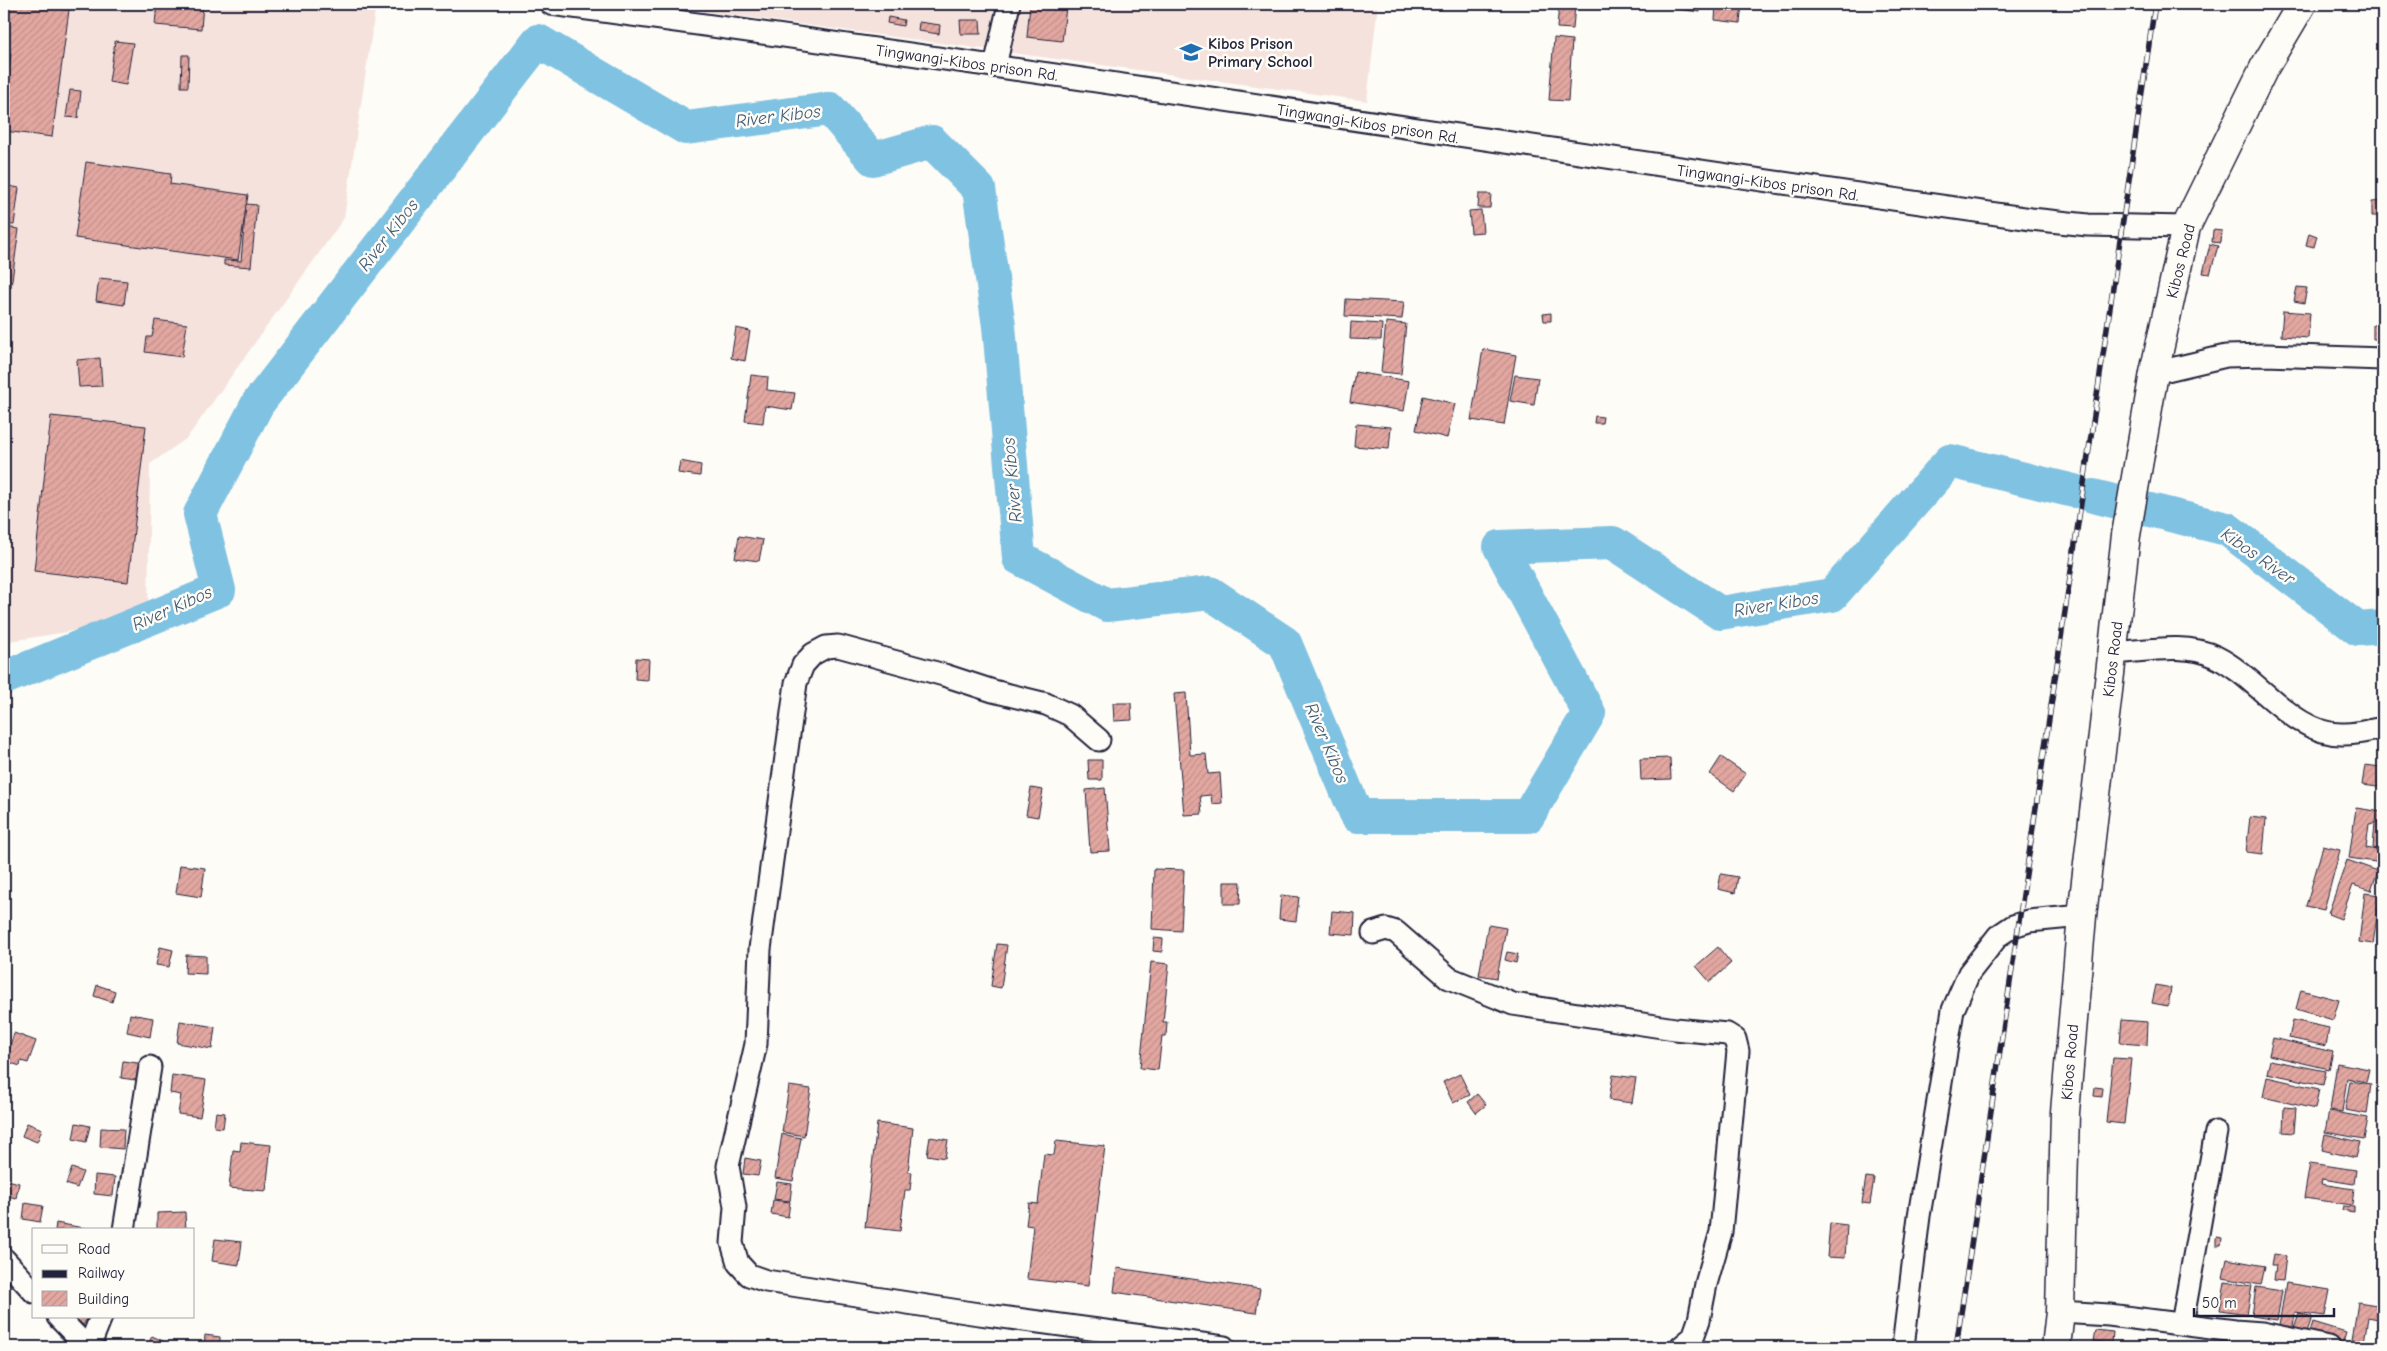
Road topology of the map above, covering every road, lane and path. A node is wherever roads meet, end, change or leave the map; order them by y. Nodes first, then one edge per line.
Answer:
1 (551, 4) edge
2 (1009, 4) edge
3 (2302, 4) edge
4 (995, 66) junction
5 (2186, 228) junction
6 (2383, 359) edge
7 (2154, 373) junction
8 (2114, 653) junction
9 (2383, 728) edge
10 (1099, 740) dead end
11 (2082, 916) junction
12 (1373, 933) dead end
13 (150, 1067) dead end
14 (2216, 1132) dead end
15 (124, 1228) edge
16 (4, 1259) edge
17 (32, 1290) edge
18 (2060, 1312) junction
19 (59, 1318) edge
20 (101, 1318) edge
21 (2182, 1324) junction
22 (1901, 1346) edge
23 (88, 1347) edge
24 (1224, 1347) edge
25 (1681, 1347) edge
26 (2056, 1347) edge
27 (2329, 1347) edge

1 - 4 street, Tingwangi-Kibos prison Rd.
2 - 4 street
3 - 5 main road, Kibos Road
4 - 5 street, Tingwangi-Kibos prison Rd.
5 - 7 main road, Kibos Road
6 - 7 street
7 - 8 main road, Kibos Road
8 - 9 street
8 - 11 main road, Kibos Road
10 - 24 street
11 - 18 main road, Kibos Road
11 - 22 street
12 - 25 street
13 - 15 street
14 - 21 street
16 - 17 street
18 - 21 street
18 - 26 main road, Kibos Road
19 - 23 street
20 - 23 street
21 - 27 street

